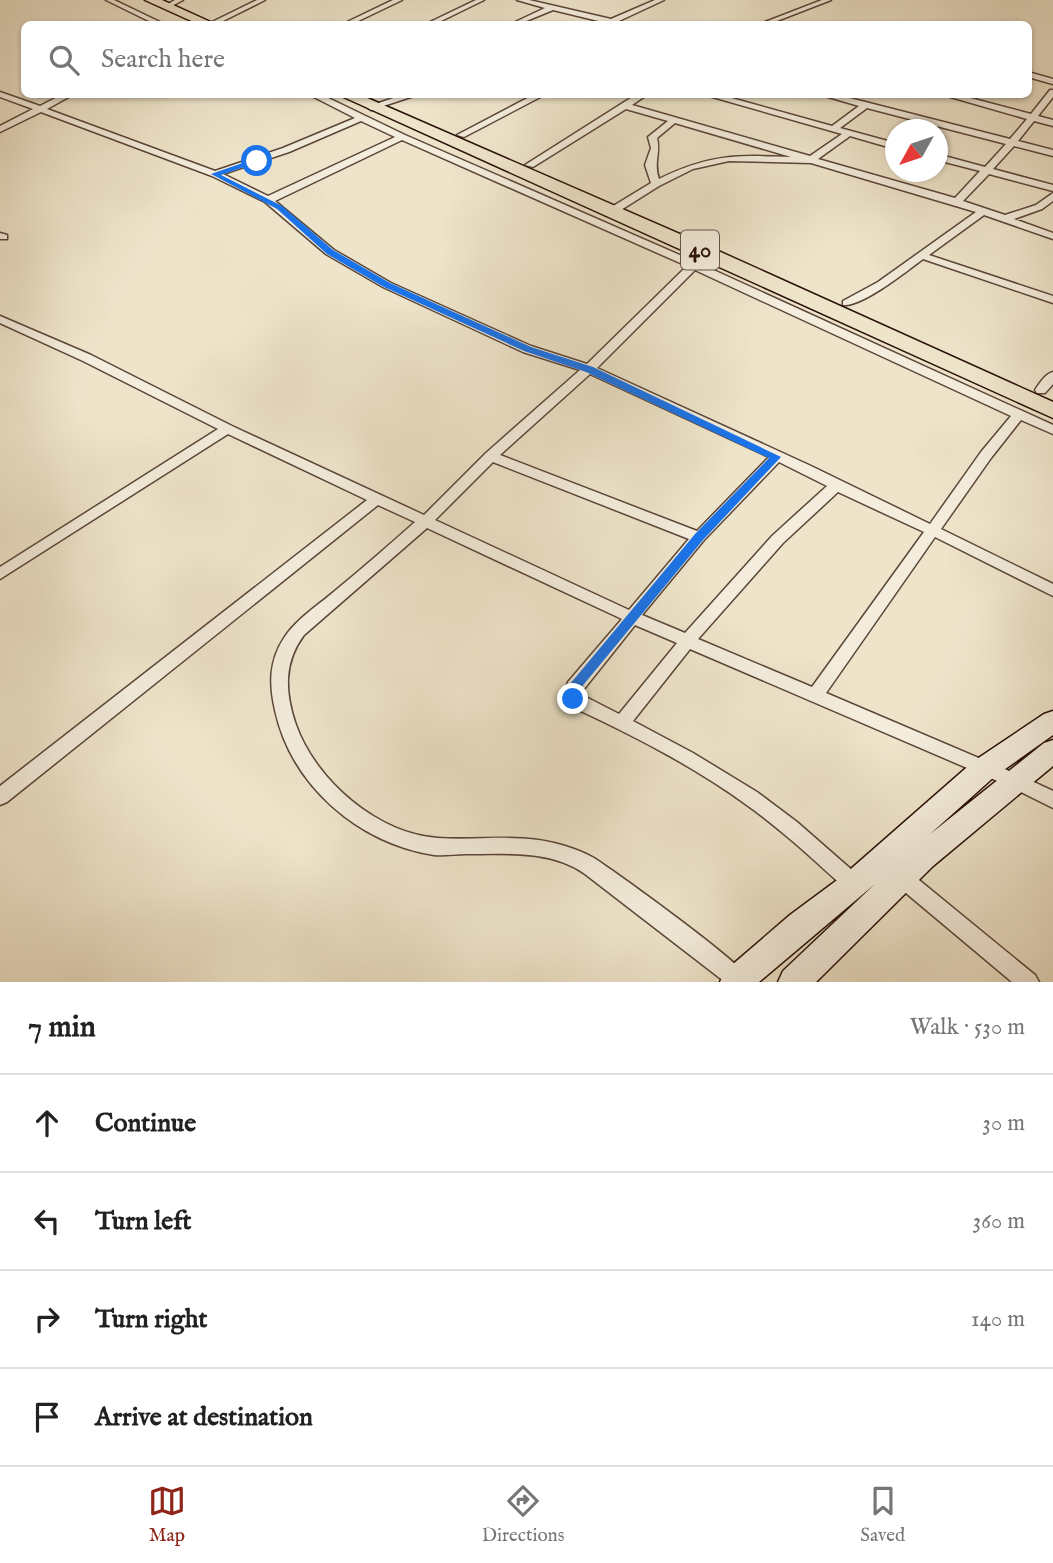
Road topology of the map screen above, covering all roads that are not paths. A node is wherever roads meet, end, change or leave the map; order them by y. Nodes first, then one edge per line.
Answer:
1 (110, 0) edge
2 (131, 0) edge
3 (151, 0) edge
4 (180, 0) edge
5 (262, 0) edge
6 (399, 0) edge
7 (481, 0) edge
8 (520, 0) edge
9 (662, 0) edge
10 (828, 0) edge
11 (166, 7) junction
12 (551, 8) junction
13 (586, 16) junction
14 (577, 20) dead end
15 (154, 21) edge
16 (179, 21) edge
17 (202, 21) edge
18 (216, 21) edge
19 (354, 21) edge
20 (436, 21) edge
21 (521, 21) edge
22 (607, 21) edge
23 (613, 21) edge
24 (772, 21) edge
25 (1032, 75) edge
26 (1053, 82) edge
27 (1053, 92) edge
28 (0, 94) edge
29 (46, 98) edge
30 (59, 98) edge
31 (342, 98) edge
32 (394, 98) edge
33 (534, 98) edge
34 (638, 98) edge
35 (721, 98) edge
36 (838, 98) edge
37 (959, 98) edge
38 (371, 102) edge
39 (866, 105) junction
40 (626, 106) junction
41 (34, 107) junction
42 (1032, 117) junction
43 (923, 119) edge
44 (0, 120) edge
45 (674, 120) junction
46 (1053, 123) edge
47 (948, 126) edge
48 (0, 129) edge
49 (834, 129) junction
50 (849, 133) junction
51 (461, 135) junction
52 (402, 137) junction
53 (885, 143) edge
54 (1012, 143) junction
55 (1053, 153) edge
56 (494, 160) junction
57 (811, 160) junction
58 (948, 160) edge
59 (530, 165) junction
60 (474, 168) junction
61 (987, 170) junction
62 (215, 174) junction
63 (656, 184) junction
64 (1053, 188) edge
65 (1053, 196) edge
66 (268, 200) junction
67 (957, 202) junction
68 (616, 210) junction
69 (982, 212) junction
70 (1004, 219) junction
71 (1053, 236) edge
72 (920, 255) junction
73 (694, 265) junction
74 (1053, 300) edge
75 (847, 303) junction
76 (0, 319) edge
77 (589, 369) junction
78 (1049, 387) edge
79 (1053, 411) edge
80 (1019, 414) junction
81 (227, 429) junction
82 (1053, 430) edge
83 (491, 456) junction
84 (776, 457) junction
85 (836, 486) junction
86 (379, 498) junction
87 (426, 520) junction
88 (935, 530) junction
89 (699, 537) junction
90 (0, 574) edge
91 (1053, 591) edge
92 (631, 617) junction
93 (687, 642) junction
94 (814, 697) junction
95 (1053, 721) edge
96 (622, 722) junction
97 (1053, 751) edge
98 (984, 769) junction
99 (1015, 781) junction
100 (0, 797) edge
101 (1053, 800) edge
102 (901, 877) junction
103 (854, 884) junction
104 (739, 981) edge
105 (794, 982) edge
106 (1027, 982) edge

1 - 15 street
2 - 16 highway
3 - 11 highway
4 - 11 street
5 - 18 street
6 - 19 street
7 - 20 street
8 - 12 street
9 - 23 street
10 - 24 street
11 - 17 highway
12 - 13 street
12 - 21 street
13 - 14 street
13 - 22 street
25 - 26 street
27 - 42 street
28 - 41 street
29 - 41 street
30 - 41 street
31 - 38 street
32 - 38 street
33 - 51 street
34 - 40 street
35 - 49 street
36 - 39 street
37 - 42 street
38 - 51 highway, 40
38 - 52 street
38 - 56 highway, 40
38 - 62 street
39 - 43 street
39 - 49 street
40 - 45 street
40 - 59 street
41 - 44 street
41 - 48 street
41 - 62 street
42 - 46 street
42 - 54 street
45 - 57 street
45 - 63 street
47 - 54 street
49 - 50 street
50 - 53 street
50 - 57 street
51 - 59 highway, 40
52 - 60 street
52 - 66 street
54 - 55 street
54 - 61 street
56 - 60 street
56 - 68 highway, 40
57 - 63 street
57 - 67 street
58 - 61 street
59 - 68 highway, 40
60 - 73 street
61 - 64 street
61 - 67 street
62 - 66 street
63 - 68 street
65 - 70 street
66 - 77 street
67 - 69 street
68 - 75 highway, 40
68 - 79 highway, 40
69 - 70 street
69 - 72 street
70 - 71 street
72 - 74 street
72 - 75 street
73 - 77 street
73 - 80 street
75 - 78 highway, 40
76 - 81 street
77 - 83 street
77 - 84 street
80 - 82 street
80 - 88 street
81 - 86 street
81 - 90 street
83 - 87 street
83 - 89 street
84 - 85 street
84 - 89 street
85 - 88 street
85 - 93 street
86 - 87 street
86 - 100 street
87 - 92 street
87 - 104 street
88 - 91 street
88 - 94 street
89 - 92 street
92 - 93 street
92 - 96 street
93 - 94 street
93 - 96 street
94 - 98 street
95 - 98 main road
96 - 103 street
97 - 99 main road
98 - 99 street
98 - 103 main road
99 - 101 street
99 - 102 main road
102 - 105 main road
102 - 106 street
103 - 104 main road

